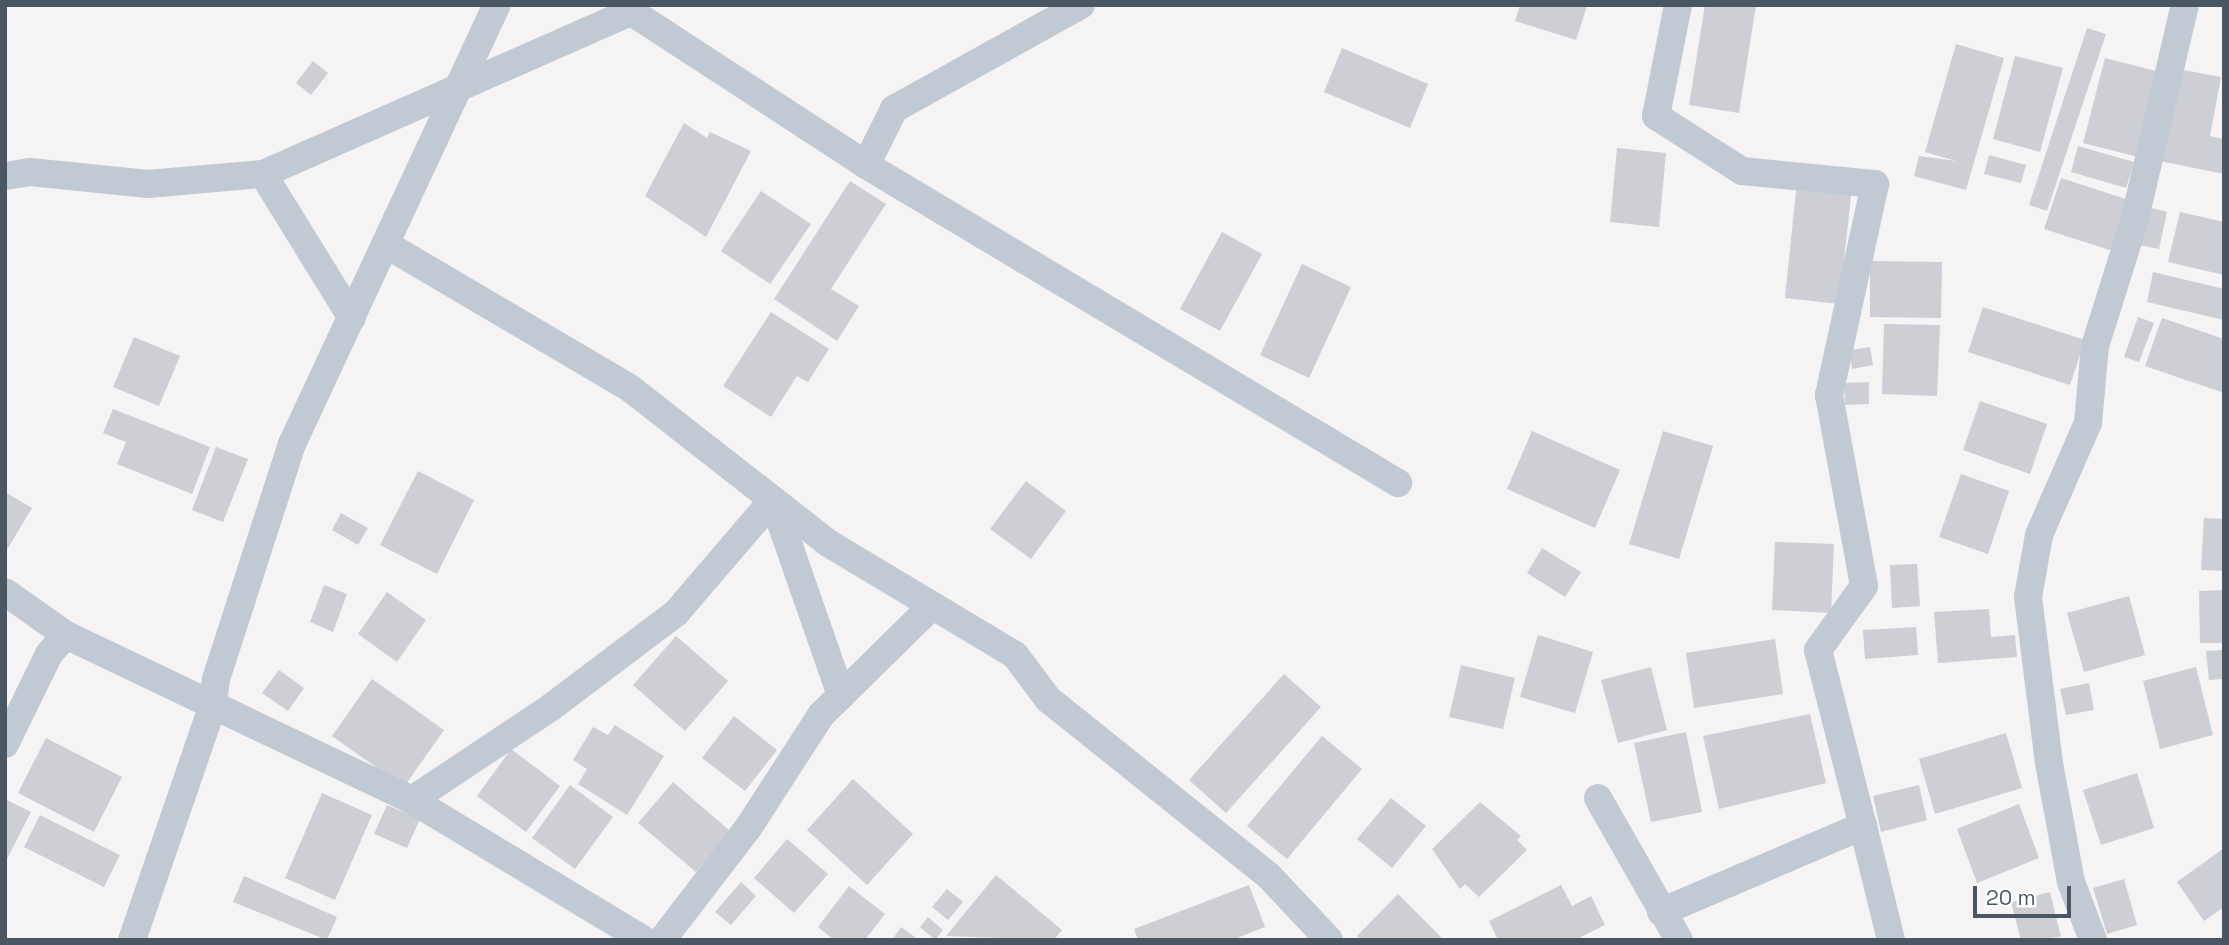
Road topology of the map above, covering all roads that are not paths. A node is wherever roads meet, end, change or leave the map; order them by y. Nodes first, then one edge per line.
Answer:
1 (498, 5) edge
2 (1081, 5) edge
3 (1678, 5) edge
4 (2185, 5) edge
5 (626, 8) edge
6 (461, 87) junction
7 (866, 165) junction
8 (263, 174) junction
9 (5, 176) edge
10 (387, 245) junction
11 (352, 318) junction
12 (1398, 484) dead end
13 (773, 500) junction
14 (5, 592) edge
15 (932, 606) junction
16 (66, 635) junction
17 (841, 695) junction
18 (212, 708) junction
19 (5, 744) edge
20 (1598, 798) dead end
21 (412, 800) junction
22 (1863, 826) junction
23 (1661, 912) junction
24 (132, 940) edge
25 (644, 940) edge
26 (662, 940) edge
27 (1329, 940) edge
28 (1679, 940) edge
29 (1891, 940) edge
30 (2092, 940) edge

1 - 6 street
2 - 7 street
3 - 22 street
4 - 30 street
5 - 6 street
5 - 7 street
6 - 8 street
6 - 10 street
7 - 12 street
8 - 9 street
8 - 11 street
10 - 11 street
10 - 13 street
11 - 18 street
13 - 15 street
13 - 17 street
13 - 21 street
14 - 16 street
15 - 17 street
15 - 27 street
16 - 18 street
16 - 19 street
17 - 26 street
18 - 21 street
18 - 24 street
20 - 23 street
21 - 25 street
22 - 23 street
22 - 29 street
23 - 28 street

